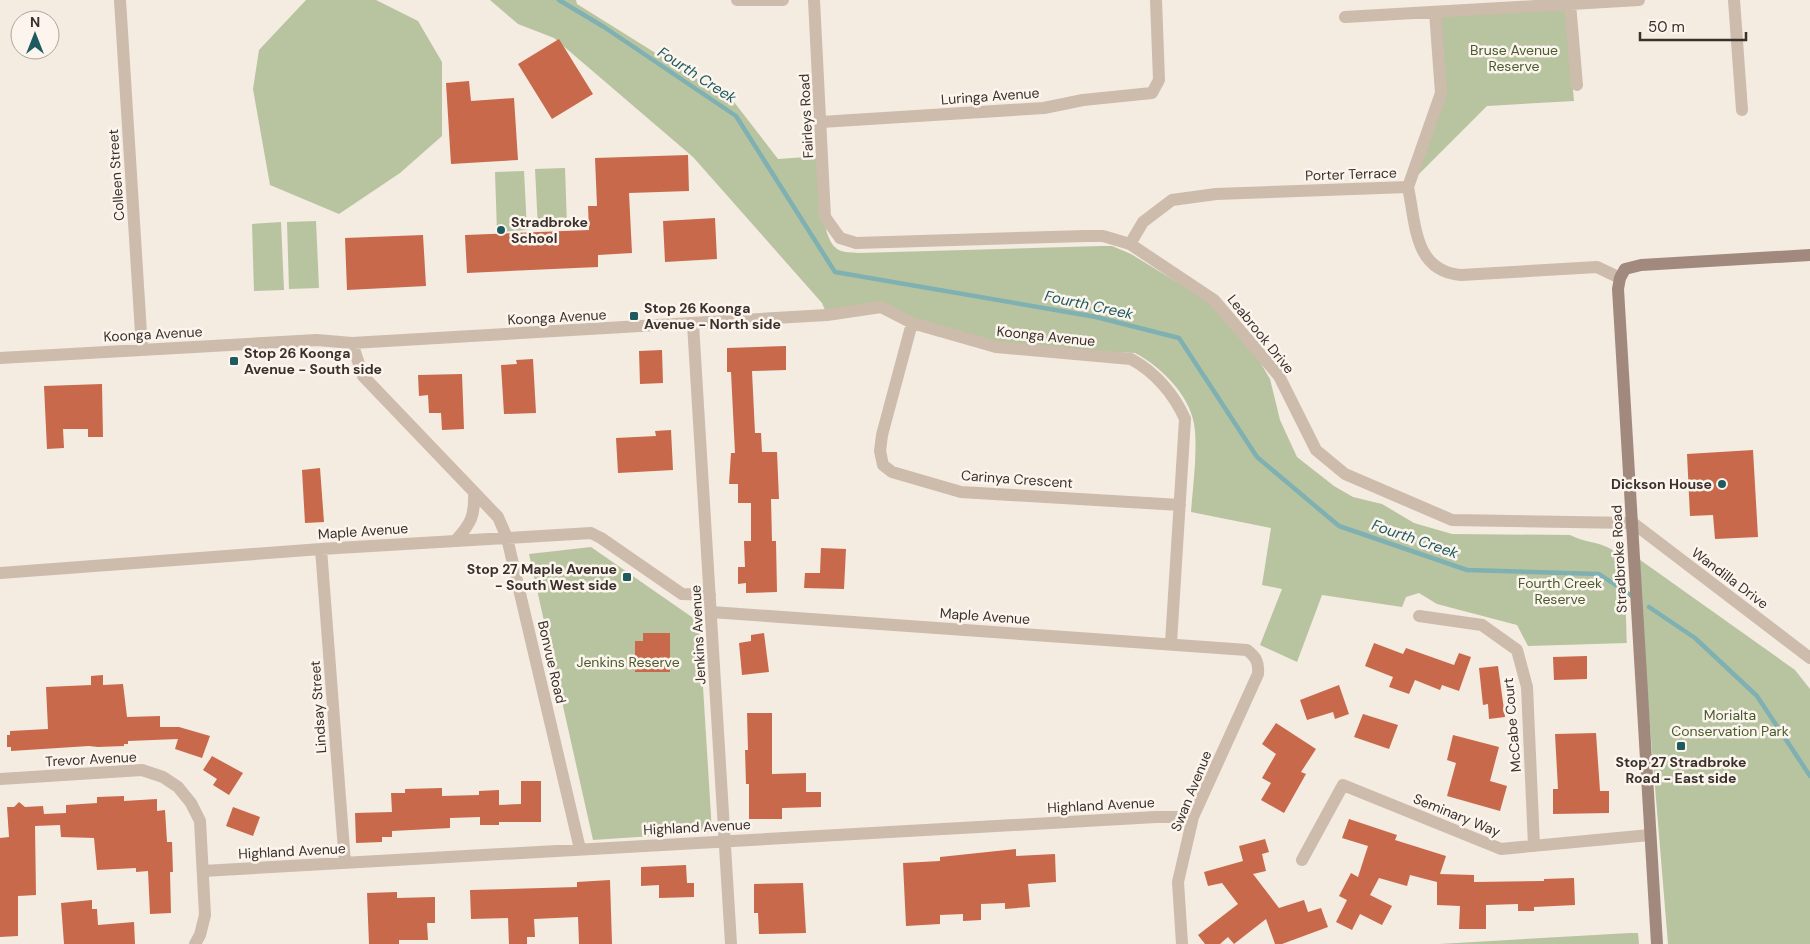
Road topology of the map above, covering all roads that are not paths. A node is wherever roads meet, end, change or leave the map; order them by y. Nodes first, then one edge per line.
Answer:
1 (120, 0) edge
2 (737, 0) edge
3 (783, 0) edge
4 (814, 0) edge
5 (1156, 0) edge
6 (1639, 0) edge
7 (1734, 0) edge
8 (1570, 4) junction
9 (1435, 12) junction
10 (1345, 18) dead end
11 (1578, 85) dead end
12 (1742, 110) dead end
13 (822, 122) junction
14 (1408, 187) junction
15 (832, 229) joint
16 (1130, 244) junction
17 (1810, 255) edge
18 (1620, 278) junction
19 (912, 323) junction
20 (693, 324) junction
21 (352, 344) junction
22 (142, 349) junction
23 (0, 358) edge
24 (474, 492) junction
25 (1180, 505) junction
26 (1633, 523) junction
27 (507, 538) junction
28 (455, 541) junction
29 (321, 549) junction
30 (0, 573) edge
31 (710, 595) junction
32 (711, 612) junction
33 (1419, 616) dead end
34 (1171, 643) junction
35 (1255, 656) joint
36 (1810, 658) edge
37 (0, 778) edge
38 (1193, 817) junction
39 (1650, 835) junction
40 (724, 840) junction
41 (1534, 846) junction
42 (580, 849) junction
43 (1302, 860) dead end
44 (345, 863) junction
45 (203, 871) junction
46 (195, 944) edge
47 (731, 944) edge
48 (1182, 944) edge
49 (1656, 944) edge

1 - 22 street, Colleen Street
2 - 3 street
4 - 13 street, Fairleys Road
5 - 13 street, Luringa Avenue
6 - 8 street
7 - 12 street
8 - 9 street
8 - 11 street
9 - 10 street
9 - 14 street
13 - 15 street, Fairleys Road
14 - 16 street, Porter Terrace
14 - 18 street, Porter Terrace
15 - 16 street, Leabrook Drive
16 - 26 street, Leabrook Drive
17 - 18 main road
18 - 26 main road, Stradbroke Road
19 - 20 street, Koonga Avenue
19 - 25 street, Koonga Avenue
19 - 25 street, Carinya Crescent
20 - 21 street, Koonga Avenue
20 - 31 street, Jenkins Avenue
21 - 22 street, Koonga Avenue
21 - 24 street, Bonvue Road
22 - 23 street, Koonga Avenue
24 - 27 street, Bonvue Road
24 - 28 street
25 - 34 street, Koonga Avenue
26 - 36 street, Wandilla Drive
26 - 39 main road, Stradbroke Road
27 - 28 street, Maple Avenue
27 - 31 street, Maple Avenue
27 - 42 street, Bonvue Road
28 - 29 street, Maple Avenue
29 - 30 street, Maple Avenue
29 - 44 street, Lindsay Street
31 - 32 street, Jenkins Avenue
32 - 34 street, Maple Avenue
32 - 40 street, Jenkins Avenue
33 - 41 street, McCabe Court
34 - 35 street, Maple Avenue
35 - 38 street, Swan Avenue
37 - 45 street, Trevor Avenue
38 - 40 street, Highland Avenue
38 - 48 street, Swan Avenue
39 - 41 street, Seminary Way
39 - 49 main road, Stradbroke Road
40 - 42 street, Highland Avenue
40 - 47 street, Jenkins Avenue
41 - 43 street, Seminary Way
42 - 44 street, Highland Avenue
44 - 45 street, Highland Avenue
45 - 46 street, Trevor Avenue

